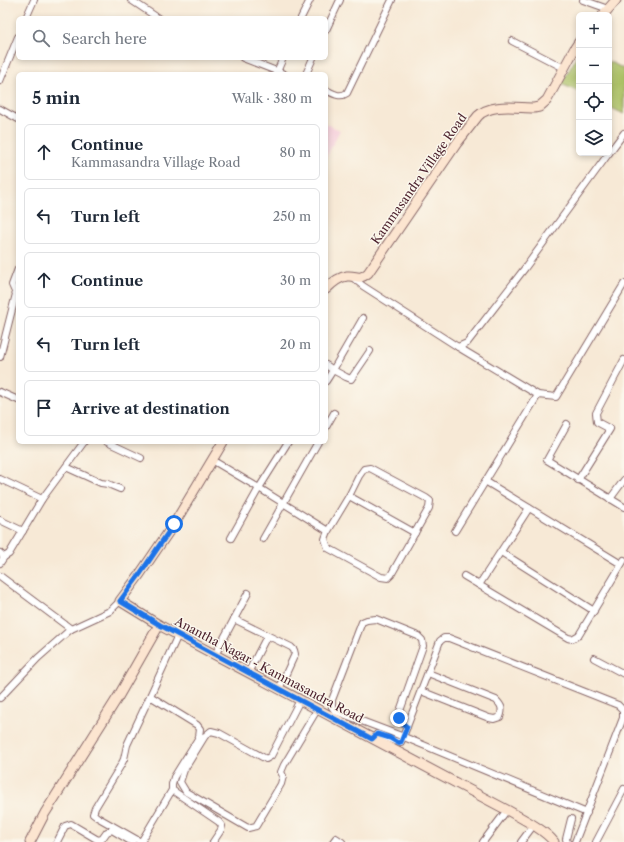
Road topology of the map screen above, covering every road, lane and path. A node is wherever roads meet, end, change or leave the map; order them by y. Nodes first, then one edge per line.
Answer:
1 (34, 0) edge
2 (310, 0) edge
3 (340, 0) edge
4 (392, 0) edge
5 (583, 0) edge
6 (616, 0) edge
7 (135, 1) edge
8 (605, 12) edge
9 (27, 16) edge
10 (155, 16) edge
11 (303, 16) edge
12 (328, 26) edge
13 (512, 41) dead end
14 (16, 42) edge
15 (576, 47) edge
16 (248, 60) edge
17 (282, 60) edge
18 (312, 60) edge
19 (564, 68) junction
20 (277, 72) joint
21 (307, 72) edge
22 (0, 81) edge
23 (328, 91) edge
24 (0, 108) edge
25 (16, 118) edge
26 (624, 133) edge
27 (612, 149) edge
28 (607, 156) edge
29 (16, 274) edge
30 (350, 276) junction
31 (624, 284) edge
32 (328, 287) edge
33 (16, 294) edge
34 (16, 294) edge
35 (363, 318) dead end
36 (458, 347) junction
37 (370, 351) dead end
38 (0, 357) edge
39 (624, 360) edge
40 (328, 366) edge
41 (333, 370) junction
42 (328, 378) edge
43 (0, 392) edge
44 (538, 395) junction
45 (16, 399) edge
46 (334, 413) dead end
47 (328, 424) edge
48 (567, 424) dead end
49 (83, 444) edge
50 (111, 444) edge
51 (222, 444) edge
52 (287, 444) edge
53 (317, 444) edge
54 (141, 458) dead end
55 (212, 460) junction
56 (66, 467) junction
57 (0, 479) edge
58 (578, 480) junction
59 (624, 480) edge
60 (486, 481) junction
61 (259, 488) junction
62 (120, 489) dead end
63 (349, 496) junction
64 (42, 499) junction
65 (610, 499) junction
66 (284, 503) junction
67 (624, 507) edge
68 (529, 508) junction
69 (0, 520) edge
70 (23, 531) junction
71 (328, 531) junction
72 (455, 531) dead end
73 (415, 533) junction
74 (231, 538) dead end
75 (263, 539) dead end
76 (501, 552) junction
77 (2, 555) edge
78 (623, 562) edge
79 (0, 563) edge
80 (0, 576) edge
81 (464, 576) dead end
82 (479, 585) junction
83 (248, 593) dead end
84 (120, 601) junction
85 (594, 611) junction
86 (234, 619) junction
87 (160, 625) junction
88 (71, 629) junction
89 (178, 635) junction
90 (267, 636) junction
91 (215, 655) junction
92 (594, 658) dead end
93 (248, 673) junction
94 (428, 673) junction
95 (624, 674) edge
96 (279, 689) junction
97 (421, 691) junction
98 (150, 696) junction
99 (0, 698) edge
100 (300, 700) junction
101 (317, 710) junction
102 (407, 727) junction
103 (404, 737) junction
104 (372, 739) junction
105 (624, 789) edge
106 (172, 790) junction
107 (507, 810) junction
108 (587, 813) junction
109 (571, 818) dead end
110 (533, 826) junction
111 (553, 841) edge
112 (30, 842) edge
113 (57, 842) edge
114 (132, 842) edge
115 (141, 842) edge
116 (213, 842) edge
117 (333, 842) edge
118 (342, 842) edge
119 (483, 842) edge
120 (521, 842) edge
121 (568, 842) edge
122 (576, 842) edge
123 (596, 842) edge

1 - 9 street
2 - 11 street
3 - 12 street
4 - 23 street
5 - 8 street
6 - 8 street
7 - 10 street
13 - 19 street
14 - 22 street
15 - 19 street, Kammasandra Village Road
16 - 20 street
17 - 20 street
18 - 21 street
19 - 30 street, Kammasandra Village Road
24 - 25 street
26 - 27 street
28 - 36 street
29 - 34 street
30 - 32 street, Kammasandra Village Road
30 - 36 street
31 - 44 street
33 - 38 street
35 - 41 street
36 - 44 street
37 - 41 street
39 - 58 street
40 - 41 street
41 - 42 street
43 - 45 street
44 - 60 street
46 - 47 street
48 - 58 street
49 - 56 street
50 - 54 street
51 - 55 street
52 - 61 street
53 - 66 street
55 - 61 street
55 - 84 street
56 - 62 street
56 - 64 street
57 - 64 street
58 - 65 street
59 - 65 street
60 - 68 street
60 - 72 street
61 - 66 street
61 - 74 street
63 - 71 street
63 - 73 street
63 - 73 street
64 - 70 street
65 - 67 street
66 - 71 street
66 - 75 street
68 - 76 street
68 - 78 street
69 - 70 street
70 - 77 street
71 - 73 street
76 - 82 street
76 - 85 street
77 - 79 street
78 - 85 street
80 - 88 street
81 - 82 street
82 - 85 street
83 - 86 street
84 - 87 street, Anantha Nagar - Kammasandra Road
84 - 88 street
86 - 90 street
86 - 91 street
87 - 89 street, Anantha Nagar - Kammasandra Road
87 - 112 street
88 - 99 street
89 - 91 street, Anantha Nagar - Kammasandra Road
89 - 98 street
90 - 93 street
90 - 96 street
91 - 93 street, Anantha Nagar - Kammasandra Road
92 - 95 street
93 - 96 street, Anantha Nagar - Kammasandra Road
94 - 97 street
94 - 97 street
94 - 108 street
96 - 100 street, Anantha Nagar - Kammasandra Road
97 - 102 street
98 - 106 street
98 - 115 street
100 - 101 street, Anantha Nagar - Kammasandra Road
100 - 101 street
101 - 104 street, Anantha Nagar - Kammasandra Road
102 - 103 street
102 - 103 street
103 - 104 street
103 - 108 street
104 - 107 street, Anantha Nagar - Kammasandra Road
105 - 123 street
106 - 115 street
106 - 116 street
107 - 110 street, Anantha Nagar - Kammasandra Road
107 - 119 street
108 - 122 street
109 - 121 street
110 - 111 street, Anantha Nagar - Kammasandra Road
110 - 120 street
113 - 114 street
117 - 118 street

